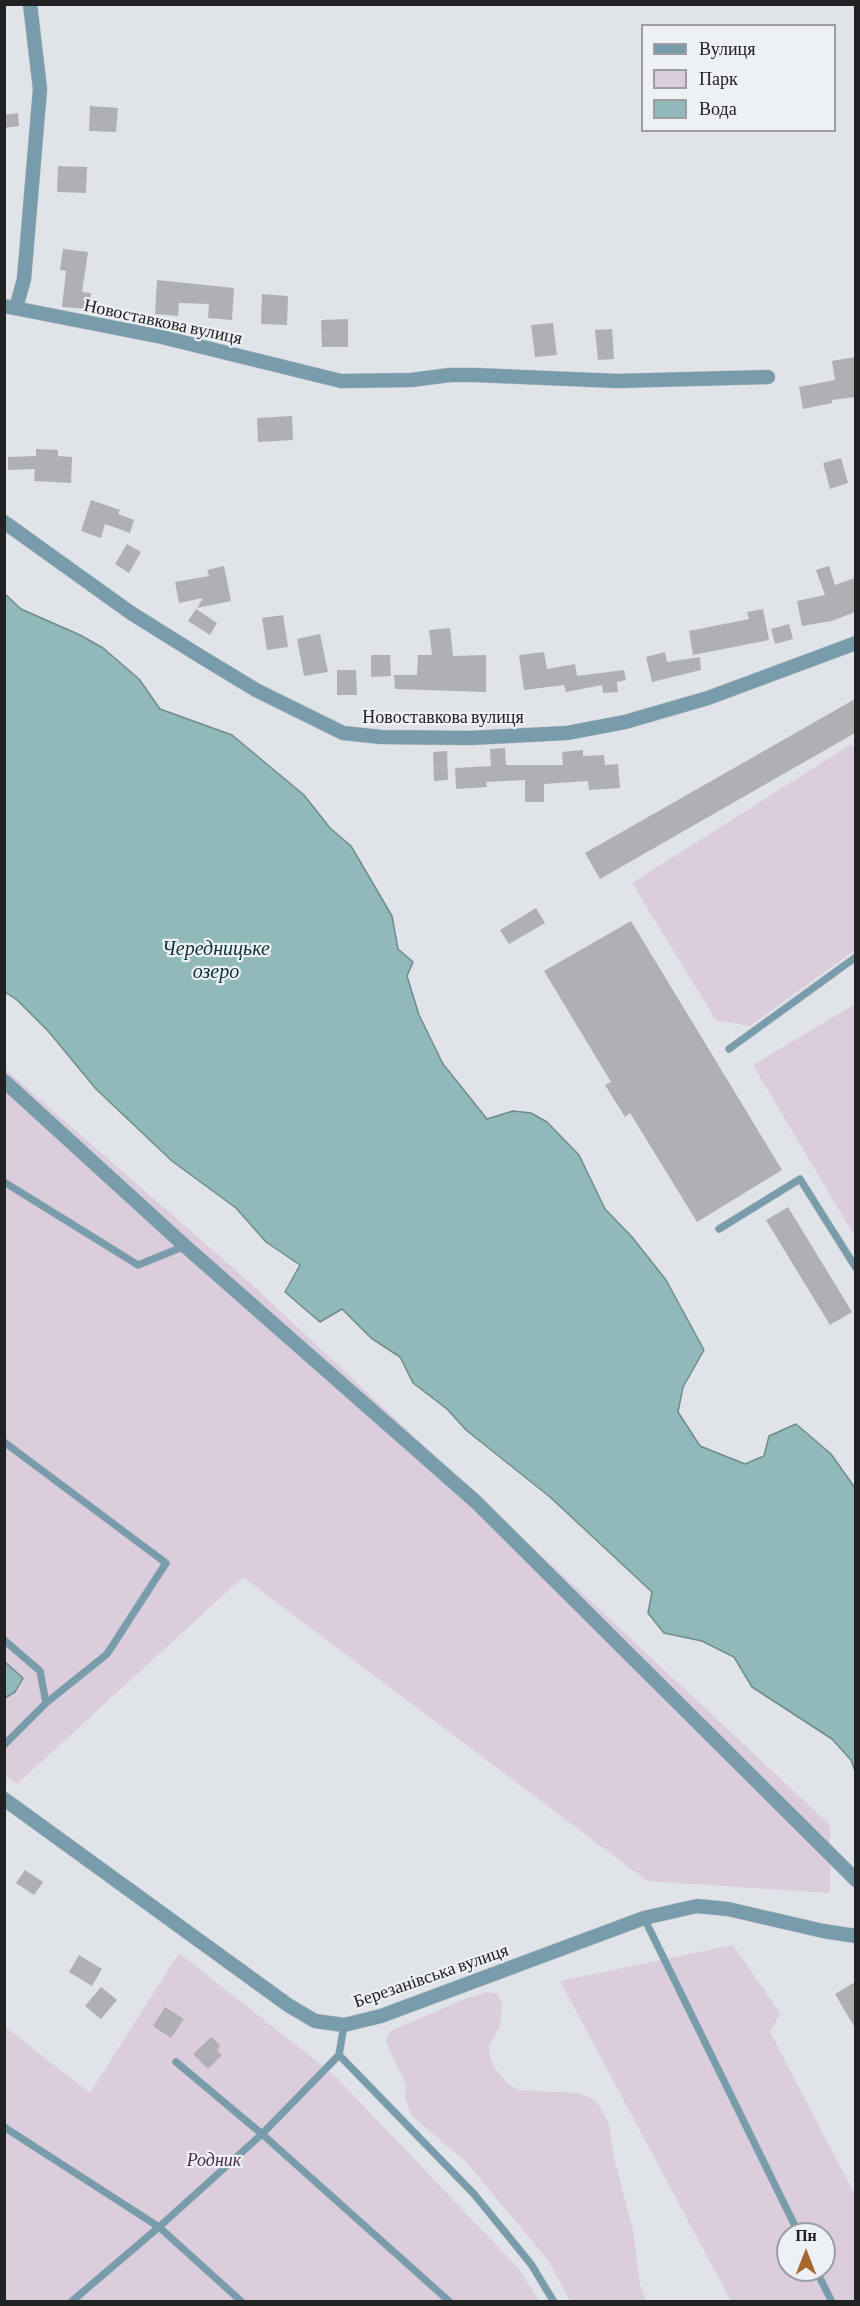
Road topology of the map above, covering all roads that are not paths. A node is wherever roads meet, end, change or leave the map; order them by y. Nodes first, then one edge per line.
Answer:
1 (30, 4) edge
2 (10, 307) edge
3 (768, 377) dead end
4 (4, 522) edge
5 (855, 643) edge
6 (855, 957) edge
7 (729, 1049) dead end
8 (4, 1081) edge
9 (4, 1182) edge
10 (719, 1229) dead end
11 (184, 1246) junction
12 (855, 1268) edge
13 (4, 1442) edge
14 (4, 1640) edge
15 (46, 1703) junction
16 (4, 1745) edge
17 (4, 1799) edge
18 (855, 1880) edge
19 (644, 1918) junction
20 (855, 1936) edge
21 (344, 2025) junction
22 (339, 2055) junction
23 (176, 2062) dead end
24 (4, 2127) edge
25 (262, 2134) junction
26 (793, 2222) edge
27 (159, 2228) junction
28 (822, 2282) edge
29 (71, 2301) edge
30 (242, 2301) edge
31 (450, 2301) edge
32 (554, 2301) edge
33 (832, 2301) edge

1 - 2 street, Новоставкова вулиця
2 - 3 street, Новоставкова вулиця
4 - 5 street, Новоставкова вулиця
6 - 7 lane
8 - 11 street
9 - 11 lane
10 - 12 lane
11 - 18 street
13 - 15 lane
14 - 15 lane
15 - 16 lane
17 - 21 street, Березанівська вулиця
19 - 20 street, Березанівська вулиця
19 - 21 street, Березанівська вулиця
19 - 26 lane
21 - 22 lane
22 - 25 lane
22 - 32 lane
23 - 25 lane
24 - 27 lane
25 - 27 lane
25 - 31 lane
27 - 29 lane
27 - 30 lane
28 - 33 lane

